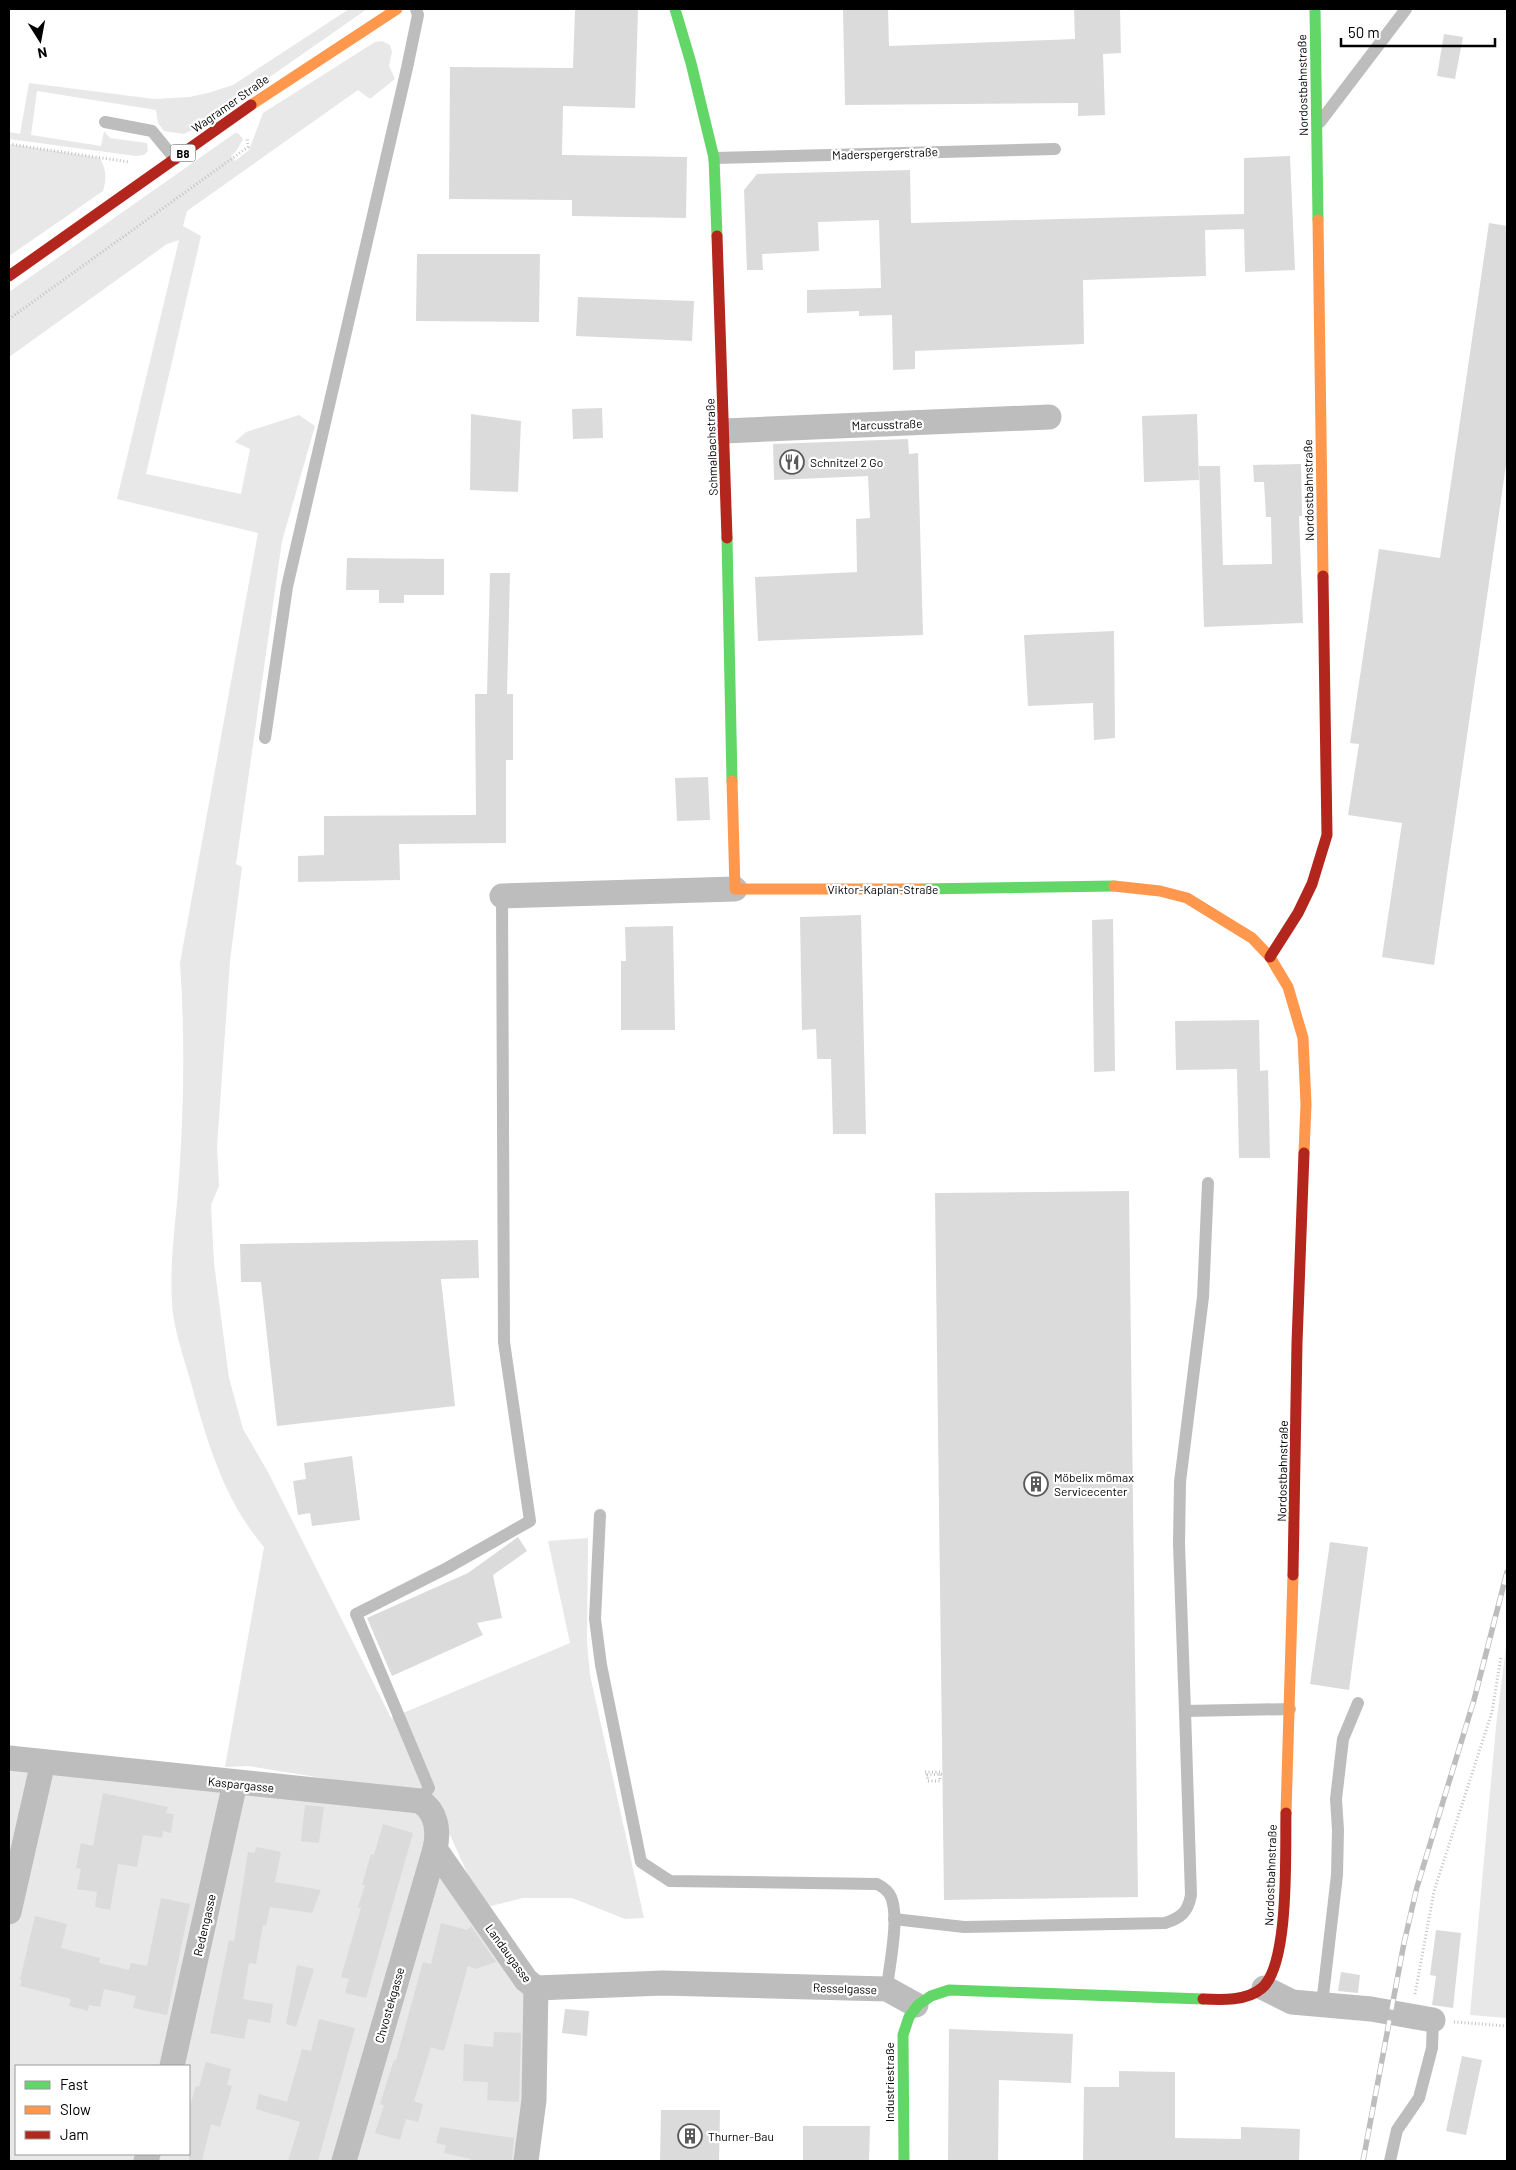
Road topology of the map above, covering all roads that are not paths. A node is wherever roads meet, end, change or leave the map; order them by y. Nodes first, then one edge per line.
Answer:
1 (397, 9) edge
2 (416, 9) edge
3 (675, 9) edge
4 (1315, 9) edge
5 (1406, 9) edge
6 (105, 122) dead end
7 (1316, 127) junction
8 (1055, 149) dead end
9 (714, 158) junction
10 (175, 159) junction
11 (9, 276) edge
12 (1049, 417) dead end
13 (724, 431) junction
14 (265, 738) dead end
15 (735, 889) junction
16 (502, 896) joint
17 (1252, 938) joint
18 (1270, 957) junction
19 (1208, 1183) dead end
20 (600, 1515) dead end
21 (1358, 1703) dead end
22 (1290, 1709) junction
23 (1185, 1711) junction
24 (9, 1758) edge
25 (44, 1762) junction
26 (235, 1783) junction
27 (420, 1802) junction
28 (435, 1849) junction
29 (9, 1912) edge
30 (894, 1919) junction
31 (536, 1988) junction
32 (1264, 1988) junction
33 (887, 1989) junction
34 (1322, 2004) junction
35 (916, 2005) junction
36 (1422, 2018) joint
37 (172, 2065) edge
38 (344, 2161) edge
39 (526, 2161) edge
40 (904, 2161) edge
41 (1390, 2161) edge

1 - 10 street, Wagramer Straße / B8
2 - 14 lane
3 - 9 street, Schmalbachstraße
4 - 7 street, Nordostbahnstraße
5 - 7 lane
6 - 10 lane
7 - 18 street, Nordostbahnstraße
8 - 9 lane, Maderspergerstraße
9 - 13 street, Schmalbachstraße
10 - 11 street, Wagramer Straße / B8
12 - 13 street, Marcusstraße
13 - 15 street, Schmalbachstraße
15 - 16 street, Viktor-Kaplan-Straße
15 - 17 street, Viktor-Kaplan-Straße
16 - 27 lane
17 - 18 street, Nordostbahnstraße
18 - 22 street, Nordostbahnstraße
19 - 23 lane
20 - 30 lane
21 - 34 lane
22 - 23 lane
22 - 32 street, Nordostbahnstraße
23 - 30 lane
24 - 25 street, Kaspargasse
25 - 26 street, Kaspargasse
25 - 29 street
26 - 27 street, Kaspargasse
26 - 37 street, Redengasse
27 - 28 street
28 - 31 street, Landaugasse
28 - 38 street, Chvostekgasse
30 - 33 lane
31 - 33 street, Resselgasse
31 - 39 street, Landaugasse
32 - 34 street
32 - 35 street
33 - 35 street, Resselgasse
34 - 36 street
35 - 40 street, Industriestraße
36 - 41 lane

